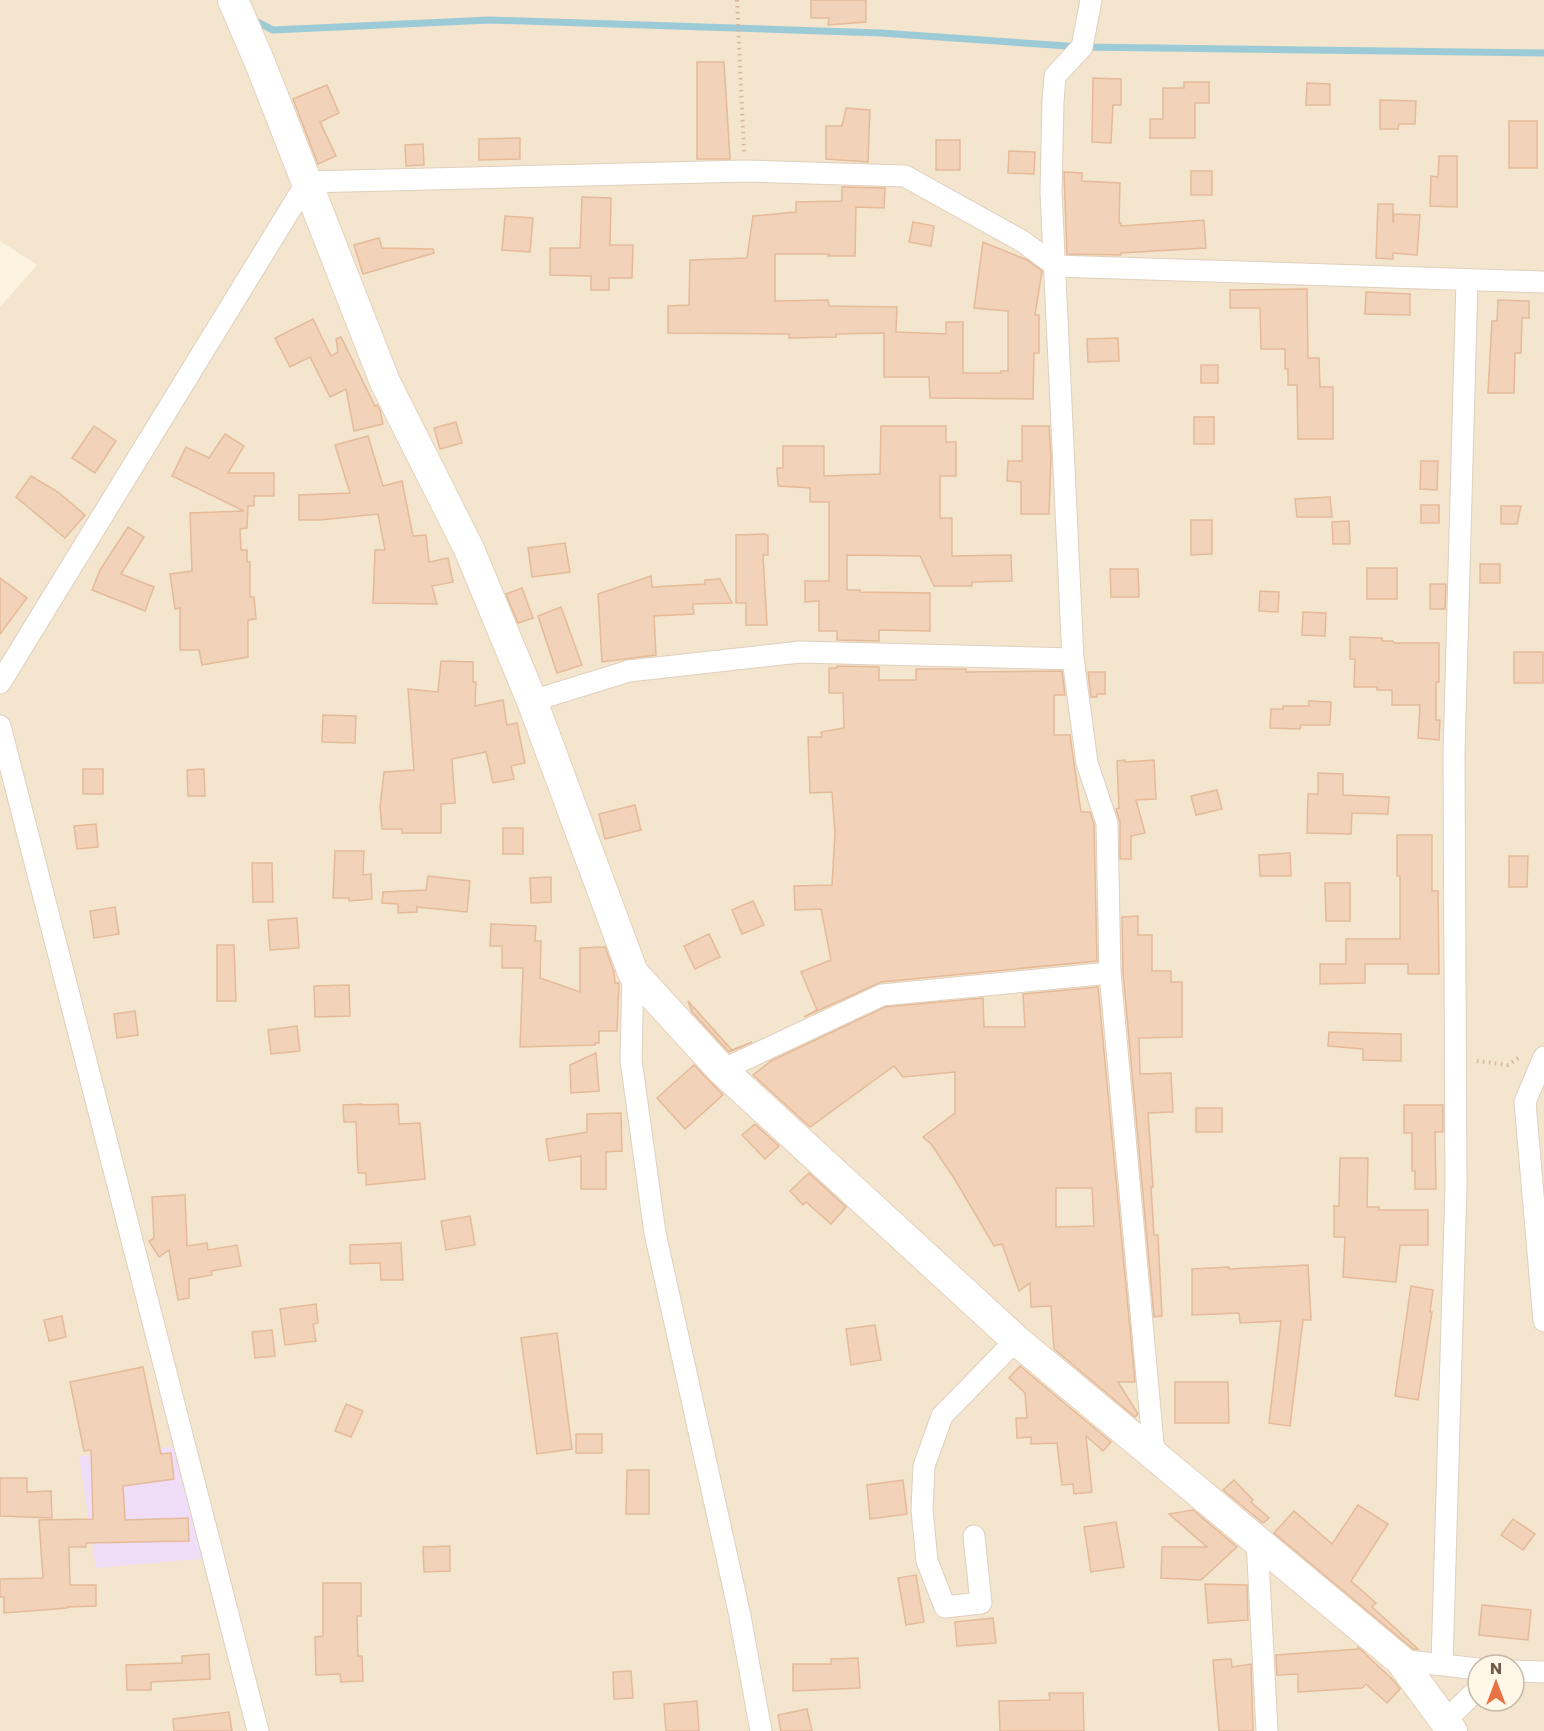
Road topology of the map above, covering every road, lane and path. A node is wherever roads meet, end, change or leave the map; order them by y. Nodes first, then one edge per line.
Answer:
1 (233, 0) edge
2 (736, 0) edge
3 (1091, 0) edge
4 (745, 171) junction
5 (307, 182) junction
6 (1056, 266) junction
7 (1467, 280) junction
8 (1544, 282) edge
9 (1073, 659) junction
10 (0, 683) edge
11 (532, 701) junction
12 (0, 726) edge
13 (633, 973) junction
14 (1110, 973) junction
15 (1535, 1055) edge
16 (1455, 1058) junction
17 (722, 1070) junction
18 (1544, 1321) edge
19 (1016, 1340) junction
20 (1154, 1454) junction
21 (974, 1536) dead end
22 (1257, 1540) junction
23 (1400, 1660) junction
24 (1442, 1664) junction
25 (1466, 1667) edge
26 (1526, 1671) edge
27 (1544, 1672) edge
28 (1466, 1704) edge
29 (1449, 1726) edge
30 (258, 1731) edge
31 (761, 1731) edge
32 (1268, 1731) edge

1 - 5 street
2 - 4 path
3 - 6 street
4 - 5 street
4 - 6 street
5 - 10 street
5 - 11 street
6 - 7 street
6 - 9 street
7 - 8 street
7 - 16 street
9 - 11 street
9 - 14 street
11 - 13 street
12 - 30 street
13 - 17 street
13 - 31 street
14 - 17 street
14 - 20 street
15 - 16 path
15 - 18 street
16 - 24 street
17 - 19 street
19 - 20 street
19 - 21 street
20 - 22 street
22 - 23 street
22 - 32 street
23 - 24 street
23 - 29 street
24 - 25 street
26 - 27 street
28 - 29 street

